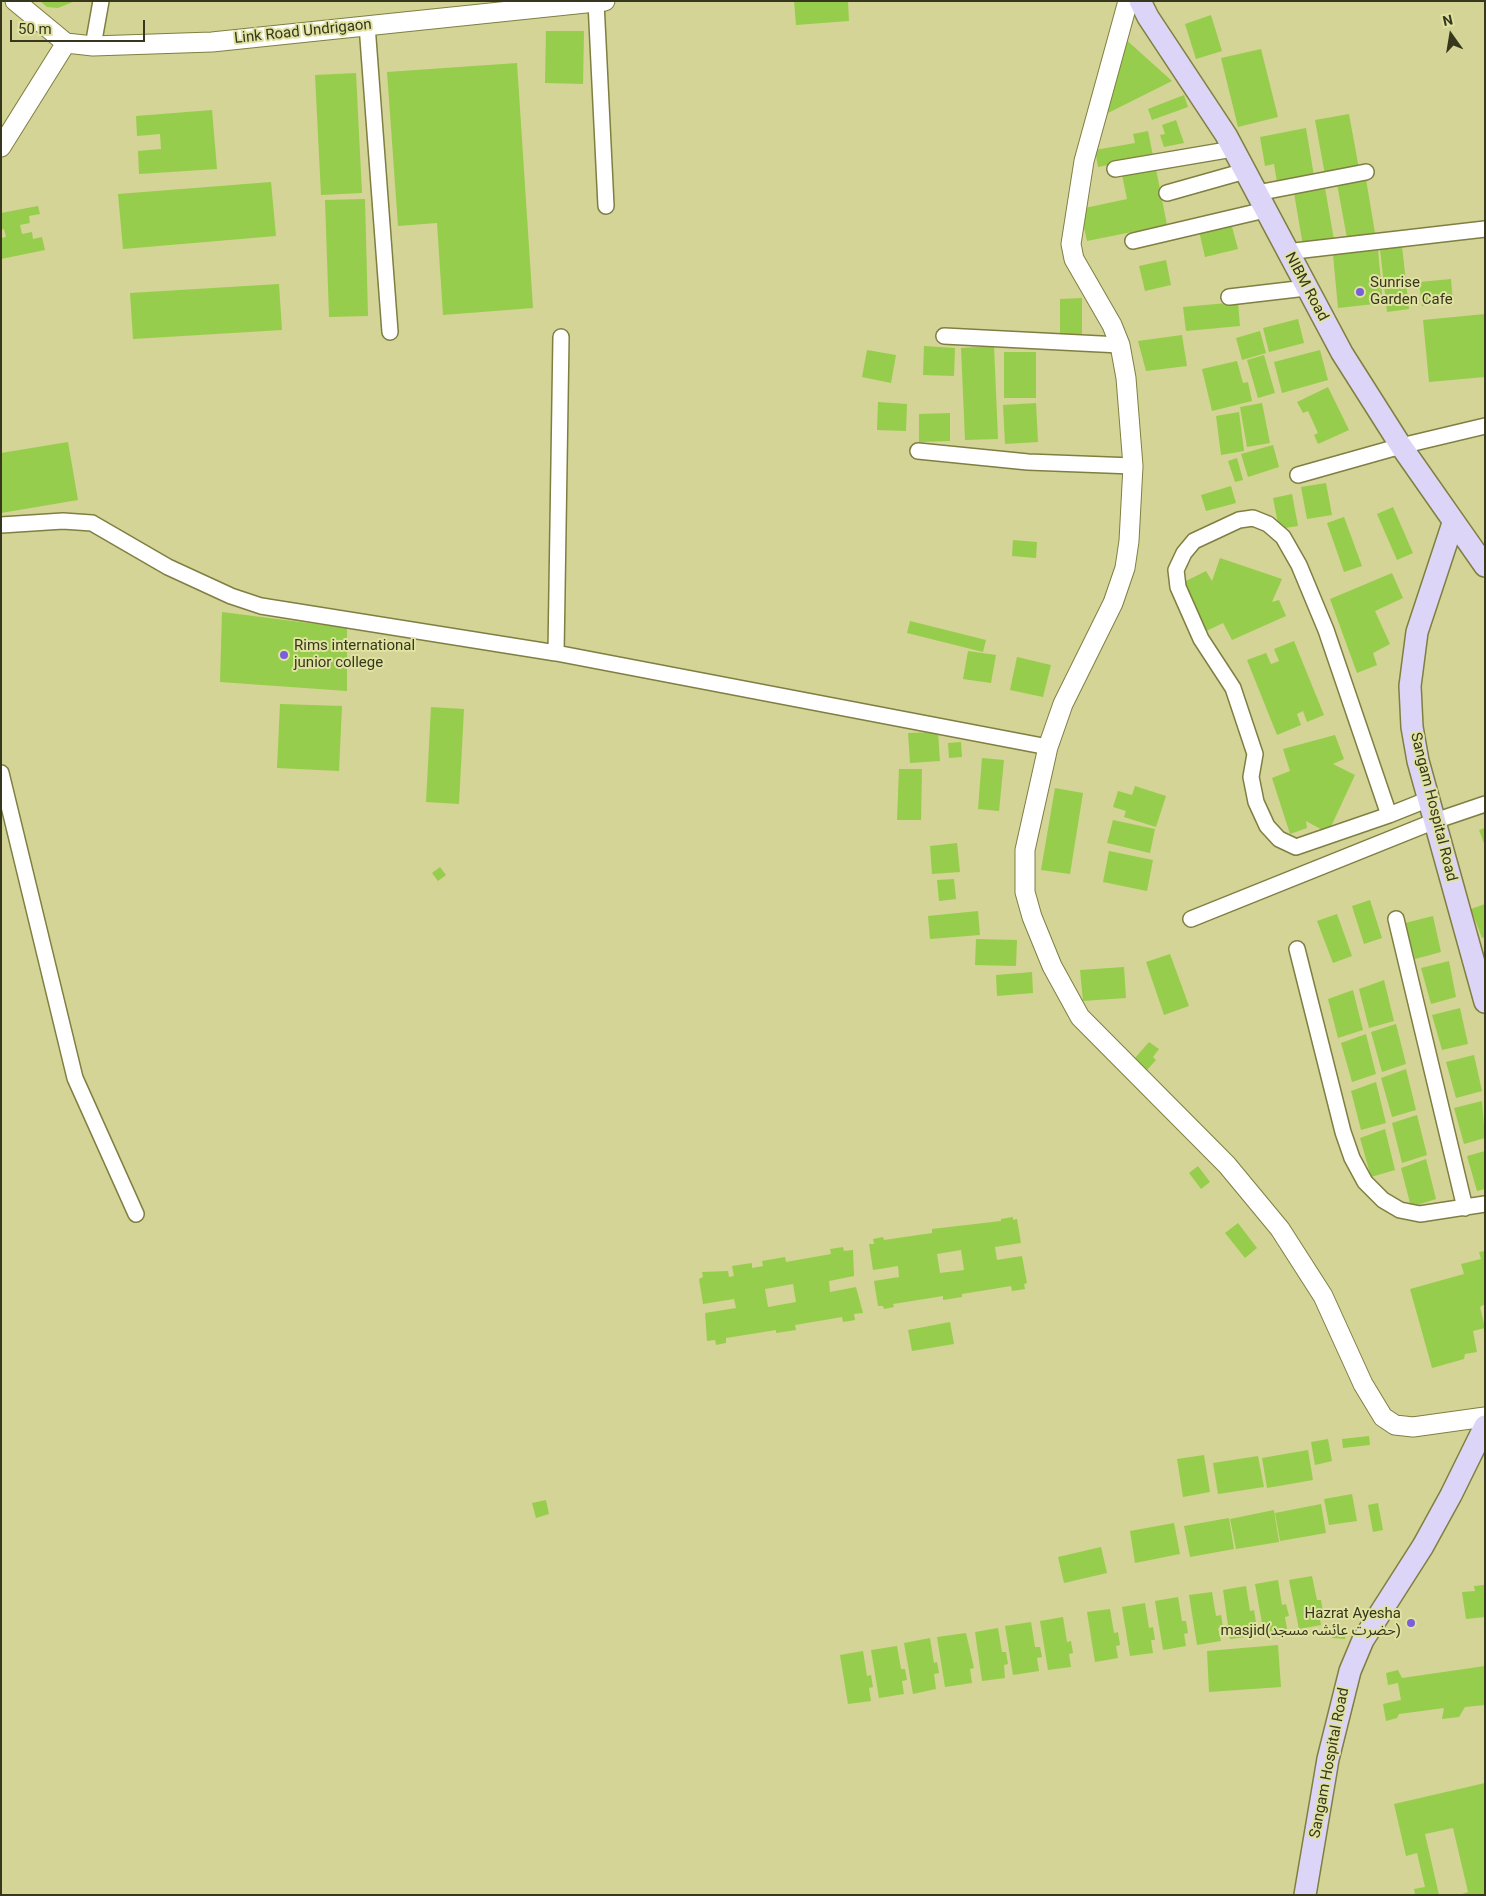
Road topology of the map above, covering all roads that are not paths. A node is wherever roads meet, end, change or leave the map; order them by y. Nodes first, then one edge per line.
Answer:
1 (15, 1) edge
2 (101, 1) edge
3 (1128, 1) edge
4 (1140, 1) edge
5 (600, 2) edge
6 (367, 25) junction
7 (66, 43) junction
8 (93, 46) junction
9 (1, 147) edge
10 (1233, 149) junction
11 (1115, 169) dead end
12 (1245, 171) junction
13 (1366, 172) dead end
14 (1166, 193) dead end
15 (1261, 201) junction
16 (606, 206) dead end
17 (1485, 229) edge
18 (1133, 242) dead end
19 (1286, 252) junction
20 (1306, 288) junction
21 (1229, 297) dead end
22 (390, 332) dead end
23 (944, 336) dead end
24 (561, 337) dead end
25 (1120, 345) junction
26 (1485, 426) edge
27 (1401, 446) junction
28 (918, 451) dead end
29 (1133, 466) junction
30 (1298, 475) dead end
31 (1453, 523) junction
32 (1, 526) edge
33 (1485, 566) edge
34 (556, 653) junction
35 (1048, 747) junction
36 (1, 773) edge
37 (1429, 799) junction
38 (1485, 804) edge
39 (1389, 815) junction
40 (1435, 821) junction
41 (1191, 919) dead end
42 (1396, 919) dead end
43 (1297, 949) dead end
44 (1485, 1002) edge
45 (1485, 1204) edge
46 (1466, 1208) junction
47 (136, 1214) dead end
48 (1485, 1417) edge
49 (1485, 1426) edge
50 (1305, 1895) edge

1 - 7 street
2 - 8 street
3 - 25 street
4 - 10 main road, NIBM Road
5 - 6 street, Link Road Undrigaon
5 - 16 street
6 - 8 street, Link Road Undrigaon
6 - 22 street
7 - 8 street, Link Road Undrigaon
7 - 9 street
10 - 11 street
10 - 12 main road, NIBM Road
12 - 14 street
12 - 15 main road, NIBM Road
13 - 15 street
15 - 18 street
15 - 19 main road, NIBM Road
17 - 19 street
19 - 20 main road, NIBM Road
20 - 21 street
20 - 27 main road, NIBM Road
23 - 25 street
24 - 34 street
25 - 29 street
26 - 27 street
27 - 30 street
27 - 31 main road, NIBM Road
28 - 29 street
29 - 35 street
31 - 33 main road, NIBM Road
31 - 37 main road, Sangam Hospital Road
32 - 34 street
34 - 35 street
35 - 48 street
36 - 47 street
37 - 39 street
37 - 40 main road, Sangam Hospital Road
38 - 40 street
39 - 39 street
40 - 41 street
40 - 44 main road, Sangam Hospital Road
42 - 46 street
43 - 46 street
45 - 46 street
49 - 50 main road, Sangam Hospital Road

